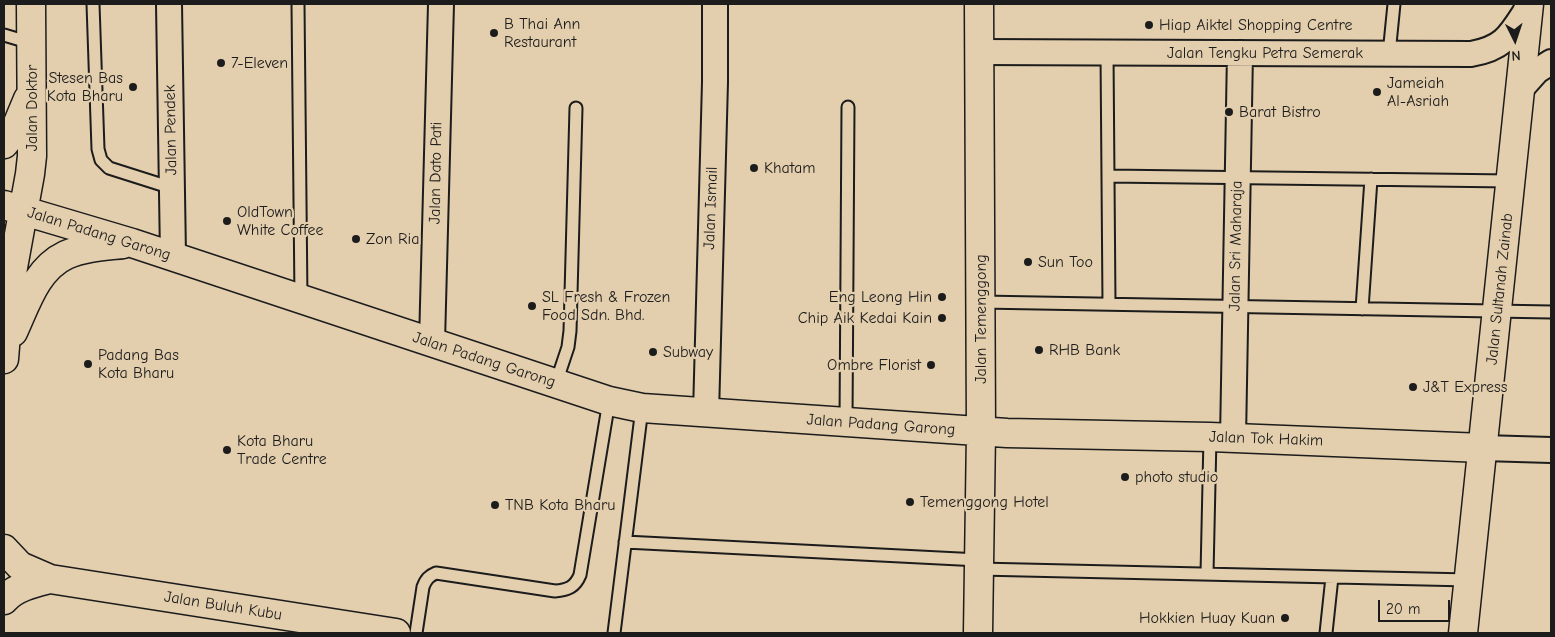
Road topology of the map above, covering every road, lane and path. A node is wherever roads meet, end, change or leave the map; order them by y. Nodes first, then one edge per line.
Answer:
1 (31, 4) edge
2 (93, 4) edge
3 (169, 4) edge
4 (298, 4) edge
5 (441, 4) edge
6 (714, 4) edge
7 (979, 4) edge
8 (1394, 4) edge
9 (1529, 5) edge
10 (4, 35) edge
11 (32, 44) junction
12 (979, 52) junction
13 (1107, 53) junction
14 (1240, 54) junction
15 (1389, 54) junction
16 (1551, 62) edge
17 (1520, 90) junction
18 (32, 91) junction
19 (848, 107) dead end
20 (576, 108) dead end
21 (4, 144) edge
22 (1108, 176) junction
23 (1238, 178) junction
24 (1371, 179) junction
25 (1511, 181) junction
26 (172, 188) junction
27 (13, 208) edge
28 (132, 243) junction
29 (173, 256) junction
30 (301, 299) junction
31 (980, 302) junction
32 (1109, 304) junction
33 (1235, 306) junction
34 (1362, 308) junction
35 (1498, 311) junction
36 (1551, 312) edge
37 (432, 342) junction
38 (4, 354) edge
39 (4, 359) edge
40 (556, 383) junction
41 (609, 401) junction
42 (642, 408) junction
43 (706, 413) junction
44 (846, 422) junction
45 (981, 432) junction
46 (1221, 437) junction
47 (1483, 448) junction
48 (1551, 450) edge
49 (625, 542) junction
50 (4, 549) edge
51 (979, 565) junction
52 (1207, 574) junction
53 (1332, 577) junction
54 (50, 578) junction
55 (1469, 580) junction
56 (4, 600) edge
57 (396, 633) edge
58 (416, 633) edge
59 (614, 633) edge
60 (978, 633) edge
61 (1326, 633) edge
62 (1463, 633) edge

1 - 11 street, Jalan Doktor
2 - 26 lane
3 - 26 street, Jalan Pendek
4 - 30 lane
5 - 37 street, Jalan Dato Pati
6 - 43 street, Jalan Ismail
7 - 12 street, Jalan Temenggong
8 - 15 lane
9 - 15 street, Jalan Tengku Petra Semerak
9 - 17 street, Jalan Sultanah Zainab
10 - 11 lane
11 - 18 street, Jalan Doktor
12 - 13 street, Jalan Tengku Petra Semerak
12 - 31 street, Jalan Temenggong
13 - 14 street, Jalan Tengku Petra Semerak
13 - 22 lane
14 - 15 street, Jalan Tengku Petra Semerak
14 - 23 street, Jalan Sri Maharaja
16 - 17 street
17 - 25 street, Jalan Sultanah Zainab
18 - 21 street
18 - 27 street, Jalan Doktor
19 - 44 lane
20 - 40 lane
22 - 23 lane
22 - 32 lane
23 - 24 lane
23 - 33 street, Jalan Sri Maharaja
24 - 25 lane
24 - 34 lane
25 - 35 street, Jalan Sultanah Zainab
26 - 29 street, Jalan Pendek
27 - 28 street, Jalan Padang Garong
27 - 38 street, Jalan Doktor
28 - 29 street, Jalan Padang Garong
28 - 38 street
29 - 30 street, Jalan Padang Garong
30 - 37 street, Jalan Padang Garong
31 - 32 lane
31 - 45 street, Jalan Temenggong
32 - 33 lane
33 - 34 lane
33 - 46 street, Jalan Sri Maharaja
34 - 35 lane
35 - 36 lane
35 - 47 street, Jalan Sultanah Zainab
37 - 40 street, Jalan Padang Garong
38 - 39 street, Jalan Doktor
40 - 41 street, Jalan Padang Garong
41 - 42 street, Jalan Padang Garong
41 - 58 lane
42 - 43 street, Jalan Padang Garong
42 - 49 lane
43 - 44 street, Jalan Padang Garong
44 - 45 street, Jalan Padang Garong
45 - 46 street, Jalan Tok Hakim
45 - 51 street, Jalan Temenggong
46 - 47 street, Jalan Tok Hakim
46 - 52 lane
47 - 48 street, Jalan Tok Hakim
47 - 55 street, Jalan Sultanah Zainab
49 - 51 lane
49 - 59 lane
50 - 54 street
51 - 52 lane
51 - 60 street, Jalan Temenggong
52 - 53 lane
53 - 55 lane
53 - 61 lane
54 - 56 street
54 - 57 street, Jalan Buluh Kubu
55 - 62 street, Jalan Sultanah Zainab

